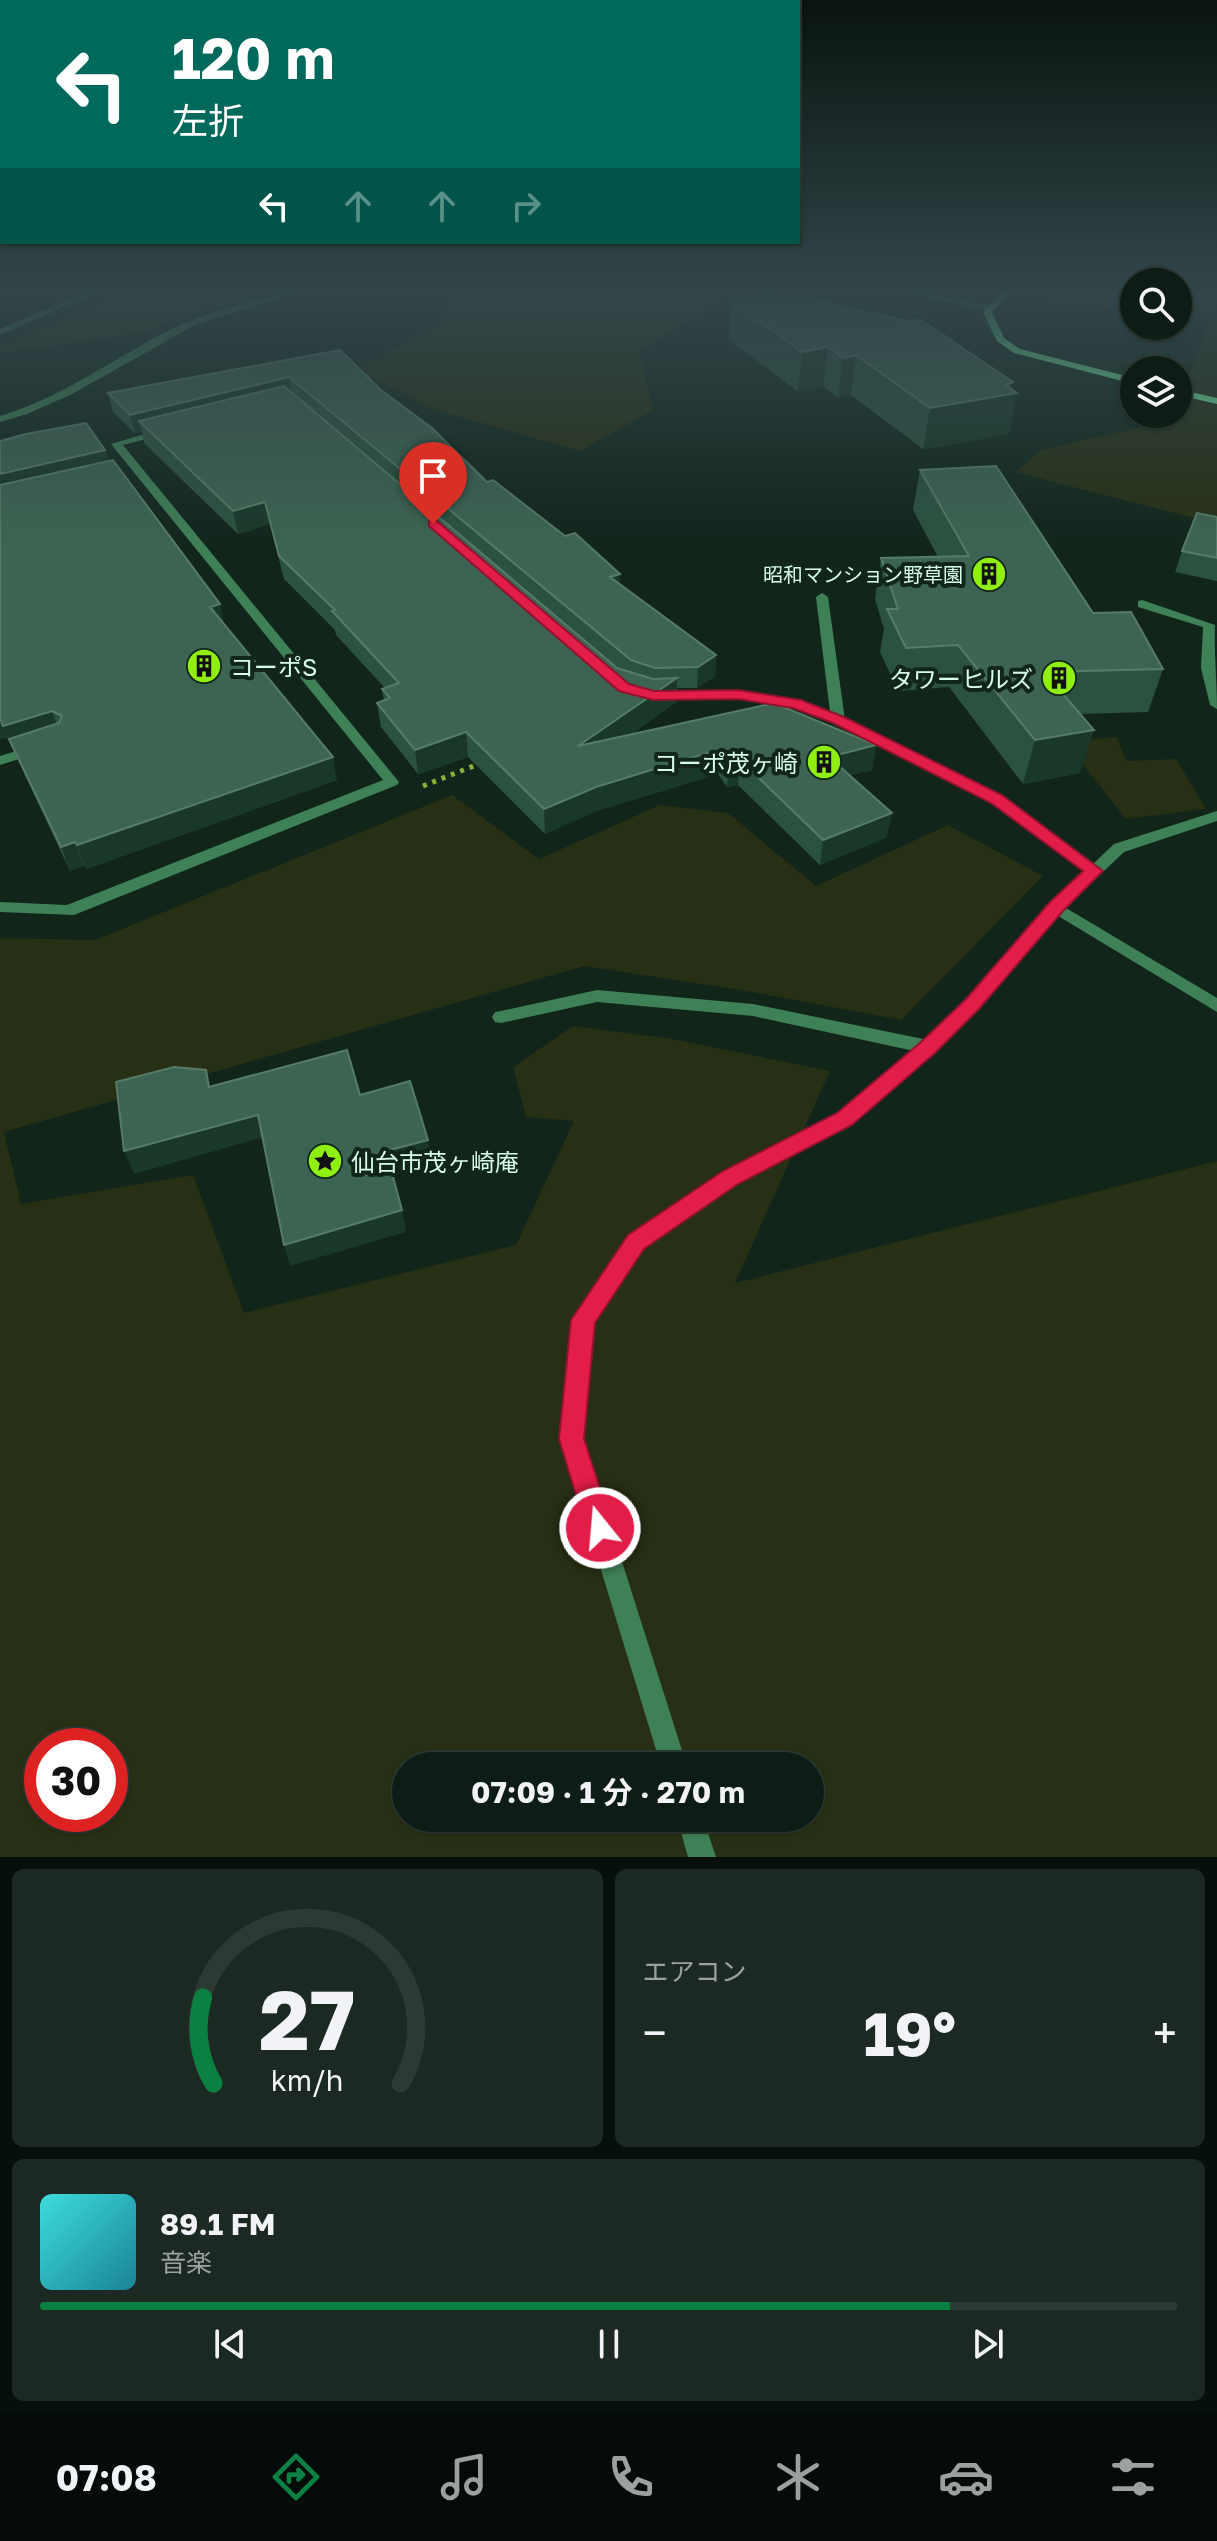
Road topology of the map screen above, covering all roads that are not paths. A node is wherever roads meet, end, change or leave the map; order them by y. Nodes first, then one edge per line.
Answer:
1 (98, 377) edge
2 (1192, 395) edge
3 (1217, 401) edge
4 (0, 419) edge
5 (174, 430) edge
6 (136, 471) junction
7 (121, 475) edge
8 (822, 597) dead end
9 (1142, 604) dead end
10 (640, 692) edge
11 (1217, 705) edge
12 (838, 720) junction
13 (46, 746) edge
14 (0, 761) edge
15 (1217, 816) edge
16 (1094, 871) junction
17 (0, 907) edge
18 (1056, 907) junction
19 (1217, 1006) edge
20 (501, 1017) dead end
21 (928, 1047) junction
22 (670, 1752) edge
23 (694, 1832) edge
24 (702, 1857) edge

1 - 4 street
2 - 3 street
5 - 6 street
6 - 7 street
6 - 17 street
8 - 12 street
9 - 11 street
10 - 12 street
12 - 16 street
13 - 14 street
15 - 16 street
16 - 18 street
18 - 19 street
18 - 21 street
20 - 21 street
21 - 22 street
23 - 24 street

